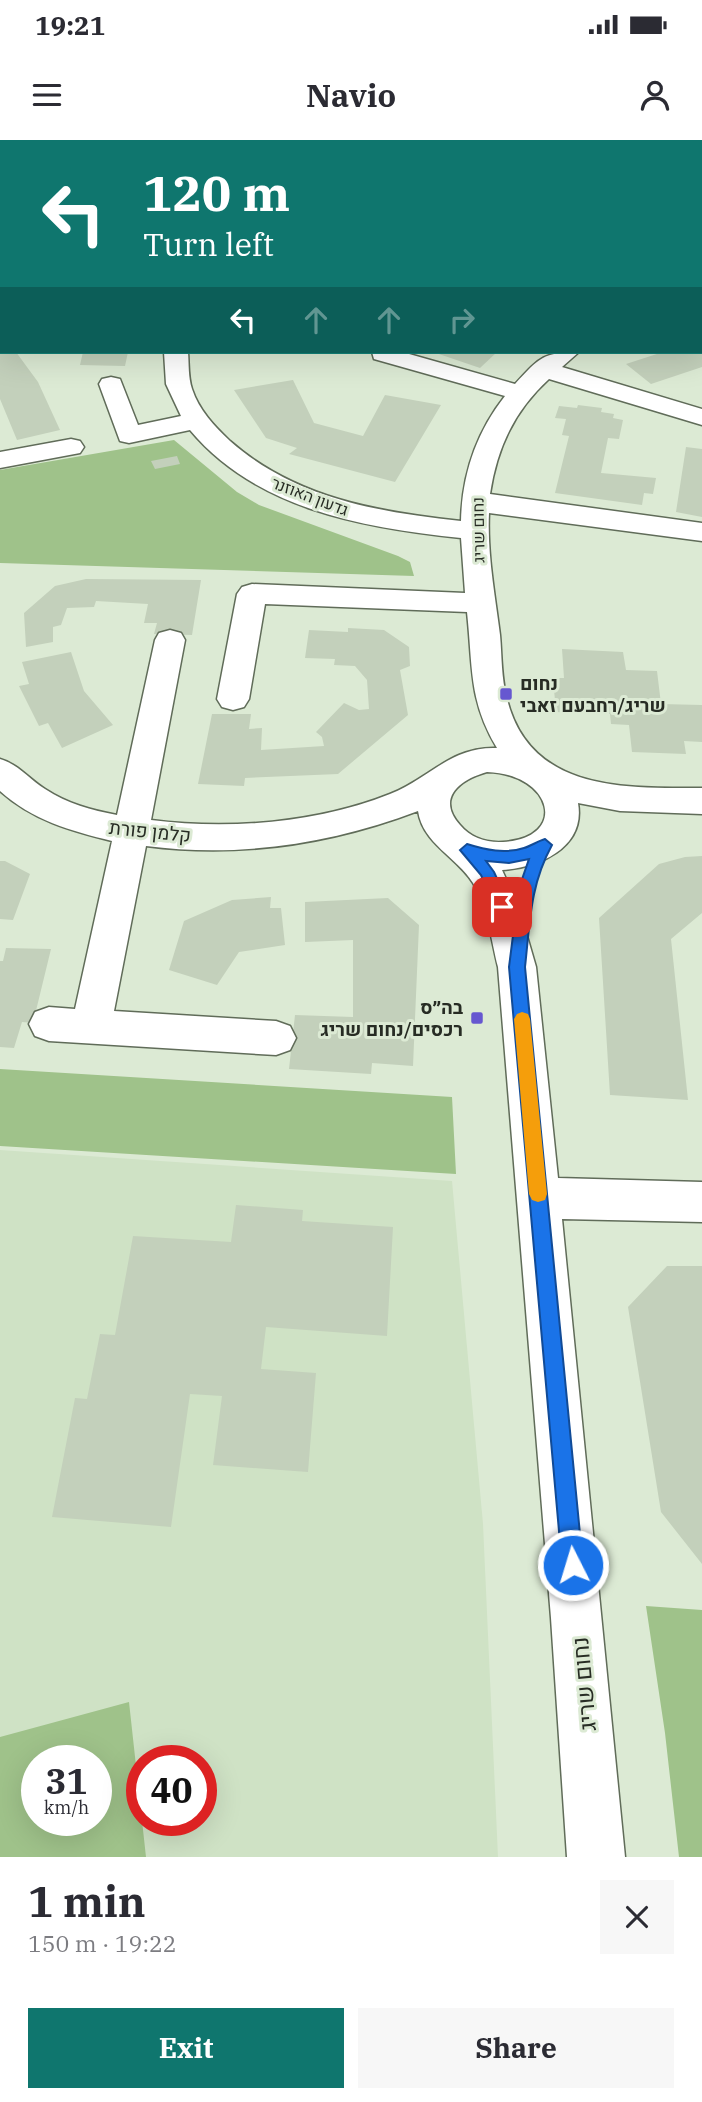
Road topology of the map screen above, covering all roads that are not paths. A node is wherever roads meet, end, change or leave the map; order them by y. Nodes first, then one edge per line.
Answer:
1 (176, 354) edge
2 (383, 354) dead end
3 (564, 354) edge
4 (543, 369) junction
5 (111, 384) dead end
6 (520, 393) junction
7 (702, 417) edge
8 (195, 421) junction
9 (71, 447) dead end
10 (0, 460) edge
11 (476, 503) junction
12 (476, 531) junction
13 (702, 532) edge
14 (482, 603) junction
15 (170, 640) dead end
16 (491, 698) junction
17 (233, 699) dead end
18 (0, 771) edge
19 (535, 771) junction
20 (447, 776) junction
21 (660, 801) junction
22 (702, 801) edge
23 (316, 827) junction
24 (130, 831) junction
25 (551, 839) junction
26 (463, 848) junction
27 (517, 967) junction
28 (49, 1024) dead end
29 (91, 1027) junction
30 (276, 1038) dead end
31 (539, 1198) junction
32 (702, 1202) edge
33 (596, 1857) edge

1 - 8 street, גדעון האוזנר
2 - 6 street
3 - 4 street, נחום שריג
4 - 6 street, נחום שריג
4 - 7 street
5 - 8 street
6 - 11 street, נחום שריג
8 - 12 street, גדעון האוזנר
9 - 10 street
11 - 12 street, נחום שריג
11 - 13 street
12 - 14 street, נחום שריג
14 - 16 street, נחום שריג
14 - 17 street
15 - 24 street
16 - 19 street, נחום שריג
16 - 20 street, נחום שריג
18 - 24 street, קלמן פורת
19 - 20 street
19 - 21 street
19 - 25 street
20 - 23 street, קלמן פורת
20 - 26 street
21 - 22 street
21 - 25 street
23 - 24 street, קלמן פורת
23 - 26 street, קלמן פורת
24 - 29 street
25 - 26 street
25 - 27 street, נחום שריג
26 - 27 street, נחום שריג
27 - 31 street, נחום שריג
28 - 29 street
29 - 30 street
31 - 32 street
31 - 33 street, נחום שריג

